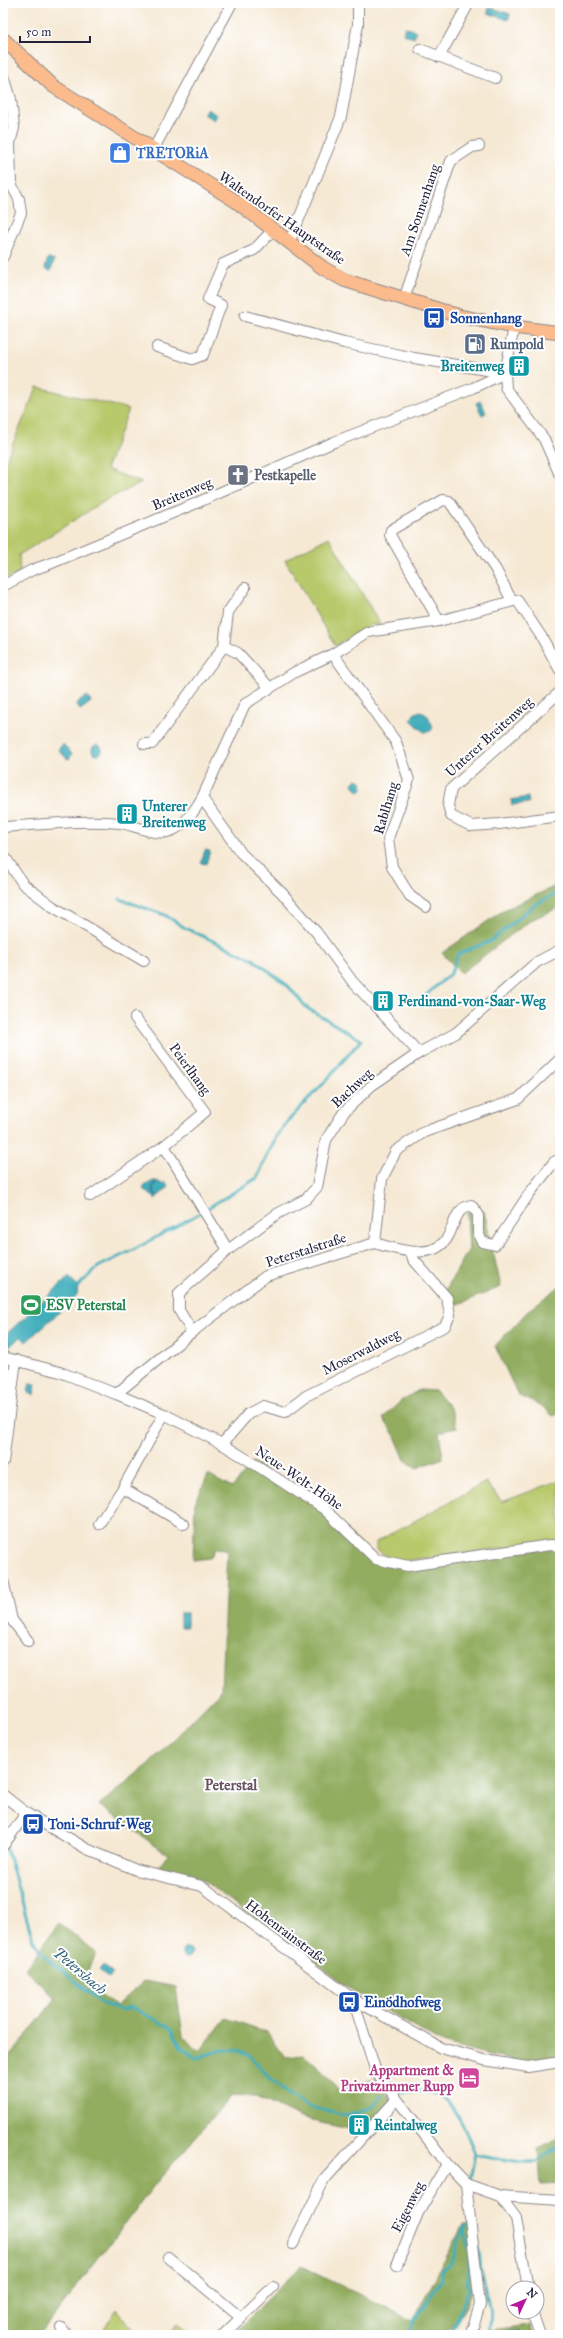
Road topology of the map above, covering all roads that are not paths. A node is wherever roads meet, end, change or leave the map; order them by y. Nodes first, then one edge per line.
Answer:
1 (232, 3) edge
2 (358, 3) edge
3 (469, 3) edge
4 (3, 39) edge
5 (420, 49) dead end
6 (439, 57) junction
7 (3, 73) edge
8 (495, 78) dead end
9 (6, 142) edge
10 (479, 146) dead end
11 (153, 150) junction
12 (7, 183) edge
13 (273, 230) junction
14 (289, 242) junction
15 (3, 257) edge
16 (404, 299) junction
17 (245, 316) dead end
18 (514, 328) junction
19 (560, 332) edge
20 (157, 347) dead end
21 (505, 373) junction
22 (560, 475) edge
23 (3, 586) edge
24 (245, 588) dead end
25 (512, 601) junction
26 (439, 621) junction
27 (224, 646) junction
28 (333, 654) junction
29 (560, 670) edge
30 (270, 688) junction
31 (560, 692) edge
32 (144, 744) dead end
33 (202, 798) junction
34 (560, 816) edge
35 (3, 827) edge
36 (3, 854) edge
37 (426, 906) dead end
38 (560, 950) edge
39 (144, 961) dead end
40 (135, 1018) dead end
41 (419, 1053) junction
42 (560, 1059) edge
43 (164, 1146) junction
44 (560, 1159) edge
45 (90, 1196) dead end
46 (375, 1243) junction
47 (228, 1250) junction
48 (411, 1252) junction
49 (192, 1332) junction
50 (3, 1357) edge
51 (16, 1360) junction
52 (116, 1394) junction
53 (164, 1414) junction
54 (222, 1444) junction
55 (3, 1462) edge
56 (123, 1488) junction
57 (99, 1524) dead end
58 (184, 1524) dead end
59 (560, 1546) edge
60 (3, 1580) edge
61 (28, 1641) dead end
62 (3, 1795) edge
63 (26, 1813) junction
64 (3, 1846) edge
65 (353, 1999) junction
66 (560, 2062) edge
67 (396, 2100) junction
68 (447, 2164) junction
69 (466, 2184) junction
70 (500, 2196) junction
71 (560, 2200) edge
72 (293, 2244) dead end
73 (168, 2257) dead end
74 (397, 2265) dead end
75 (527, 2280) edge
76 (273, 2287) dead end
77 (240, 2318) junction
78 (535, 2320) edge
79 (472, 2330) dead end
80 (223, 2335) edge
81 (540, 2335) edge

1 - 11 street
2 - 14 street
3 - 6 street
4 - 11 main road, Waltendorfer Hauptstraße
5 - 6 street
6 - 8 street
7 - 9 street
9 - 12 street
10 - 16 street, Am Sonnenhang
11 - 13 main road, Waltendorfer Hauptstraße
12 - 15 street
13 - 14 main road, Waltendorfer Hauptstraße
13 - 20 street
14 - 16 main road, Waltendorfer Hauptstraße
16 - 18 main road, Waltendorfer Hauptstraße
17 - 21 street
18 - 19 main road, Waltendorfer Hauptstraße
18 - 21 street
21 - 22 street
21 - 23 street, Breitenweg
24 - 27 street
25 - 26 street
25 - 26 street
25 - 29 street
26 - 28 street
27 - 30 street
27 - 32 street
28 - 30 street
28 - 37 street, Rablhang
30 - 33 street
31 - 34 street, Unterer Breitenweg
33 - 35 street
33 - 41 street
36 - 39 street
38 - 41 street, Bachweg
40 - 43 street, Peierlhang
41 - 47 street, Bachweg
42 - 46 street
43 - 45 street, Peierlhang
43 - 47 street
44 - 48 street
46 - 48 street
46 - 49 street, Peterstalstraße
47 - 49 street, Bachweg
48 - 54 street, Moserwaldweg
49 - 52 street, Peterstalstraße
50 - 51 street
51 - 52 street
51 - 55 street
52 - 53 street, Neue-Welt-Höhe
53 - 54 street, Neue-Welt-Höhe
53 - 56 street
54 - 59 street, Neue-Welt-Höhe
56 - 57 street
56 - 58 street
60 - 61 street
62 - 63 street, Hohenrainstraße
63 - 64 street
63 - 65 street, Hohenrainstraße
65 - 66 street, Hohenrainstraße
65 - 67 street
67 - 68 street
67 - 72 street
68 - 69 street
68 - 74 street, Eigenweg
69 - 70 street
69 - 79 street
70 - 71 street
70 - 75 street
73 - 77 street
76 - 77 street
77 - 80 street
78 - 81 street

